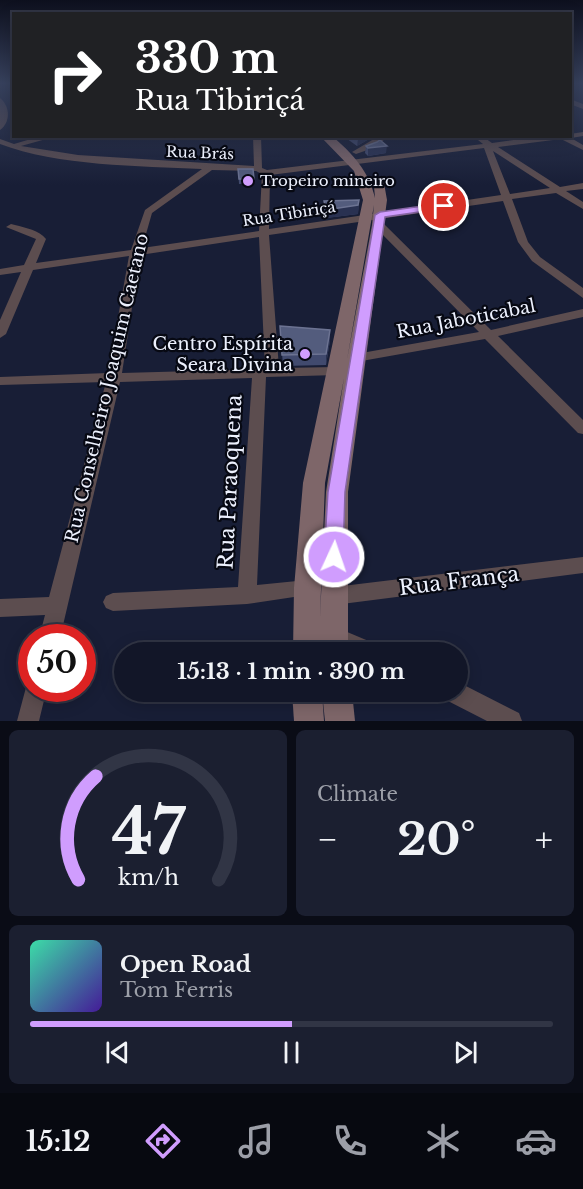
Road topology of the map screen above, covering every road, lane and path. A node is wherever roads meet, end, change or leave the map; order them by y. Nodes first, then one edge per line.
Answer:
1 (46, 138) edge
2 (257, 138) edge
3 (329, 138) edge
4 (338, 138) edge
5 (382, 138) edge
6 (478, 138) edge
7 (548, 138) edge
8 (568, 138) edge
9 (0, 141) edge
10 (487, 145) junction
11 (12, 147) junction
12 (0, 148) edge
13 (583, 148) edge
14 (359, 154) junction
15 (210, 167) junction
16 (262, 171) junction
17 (583, 186) edge
18 (557, 190) junction
19 (508, 197) junction
20 (583, 206) edge
21 (375, 219) junction
22 (11, 227) dead end
23 (264, 233) junction
24 (135, 253) junction
25 (30, 268) junction
26 (0, 272) edge
27 (583, 294) edge
28 (583, 313) edge
29 (0, 334) edge
30 (490, 334) junction
31 (347, 364) junction
32 (265, 372) junction
33 (114, 378) junction
34 (0, 381) edge
35 (583, 429) edge
36 (583, 565) edge
37 (307, 588) junction
38 (247, 595) junction
39 (334, 596) junction
40 (112, 602) dead end
41 (57, 606) junction
42 (0, 608) edge
43 (52, 624) edge
44 (307, 642) edge
45 (333, 642) edge
46 (468, 699) edge
47 (33, 702) edge
48 (308, 702) edge
49 (338, 702) edge
50 (28, 721) edge
51 (309, 721) edge
52 (340, 721) edge
53 (511, 721) edge

1 - 11 street
2 - 16 street, Rua Paraoquena
3 - 14 main road
4 - 14 main road
5 - 14 street
6 - 10 street
7 - 10 street
8 - 13 street
9 - 11 street, Rua Brás
10 - 14 street
10 - 18 street
10 - 19 street
11 - 12 street
11 - 15 street, Rua Brás
14 - 16 street
14 - 21 main road
15 - 16 street, Rua Brás
15 - 24 street, Rua Conselheiro Joaquim Caetano
16 - 23 street, Rua Paraoquena
17 - 18 street, Rua Tibiriçá
18 - 19 street, Rua Tibiriçá
18 - 20 street
19 - 21 street, Rua Tibiriçá
19 - 27 street
21 - 23 street, Rua Tibiriçá
21 - 30 street
21 - 31 main road
21 - 31 main road
22 - 25 street
23 - 24 street, Rua Tibiriçá
23 - 32 street, Rua Paraoquena
24 - 25 street, Rua Tibiriçá
24 - 33 street, Rua Conselheiro Joaquim Caetano
25 - 26 street, Rua Tibiriçá
25 - 29 street
28 - 30 street, Rua Jaboticabal
30 - 31 street, Rua Jaboticabal
30 - 35 street
31 - 32 street, Rua Jaboticabal
31 - 37 main road
31 - 39 main road
32 - 33 street, Rua Jaboticabal
32 - 38 street, Rua Paraoquena
33 - 34 street, Rua Jaboticabal
33 - 41 street, Rua Conselheiro Joaquim Caetano
36 - 39 street, Rua França
37 - 38 street
37 - 44 main road
38 - 40 street
39 - 45 main road
41 - 42 street
41 - 43 street, Rua Conselheiro Joaquim Caetano
46 - 53 street
47 - 50 street
48 - 51 main road
49 - 52 main road

